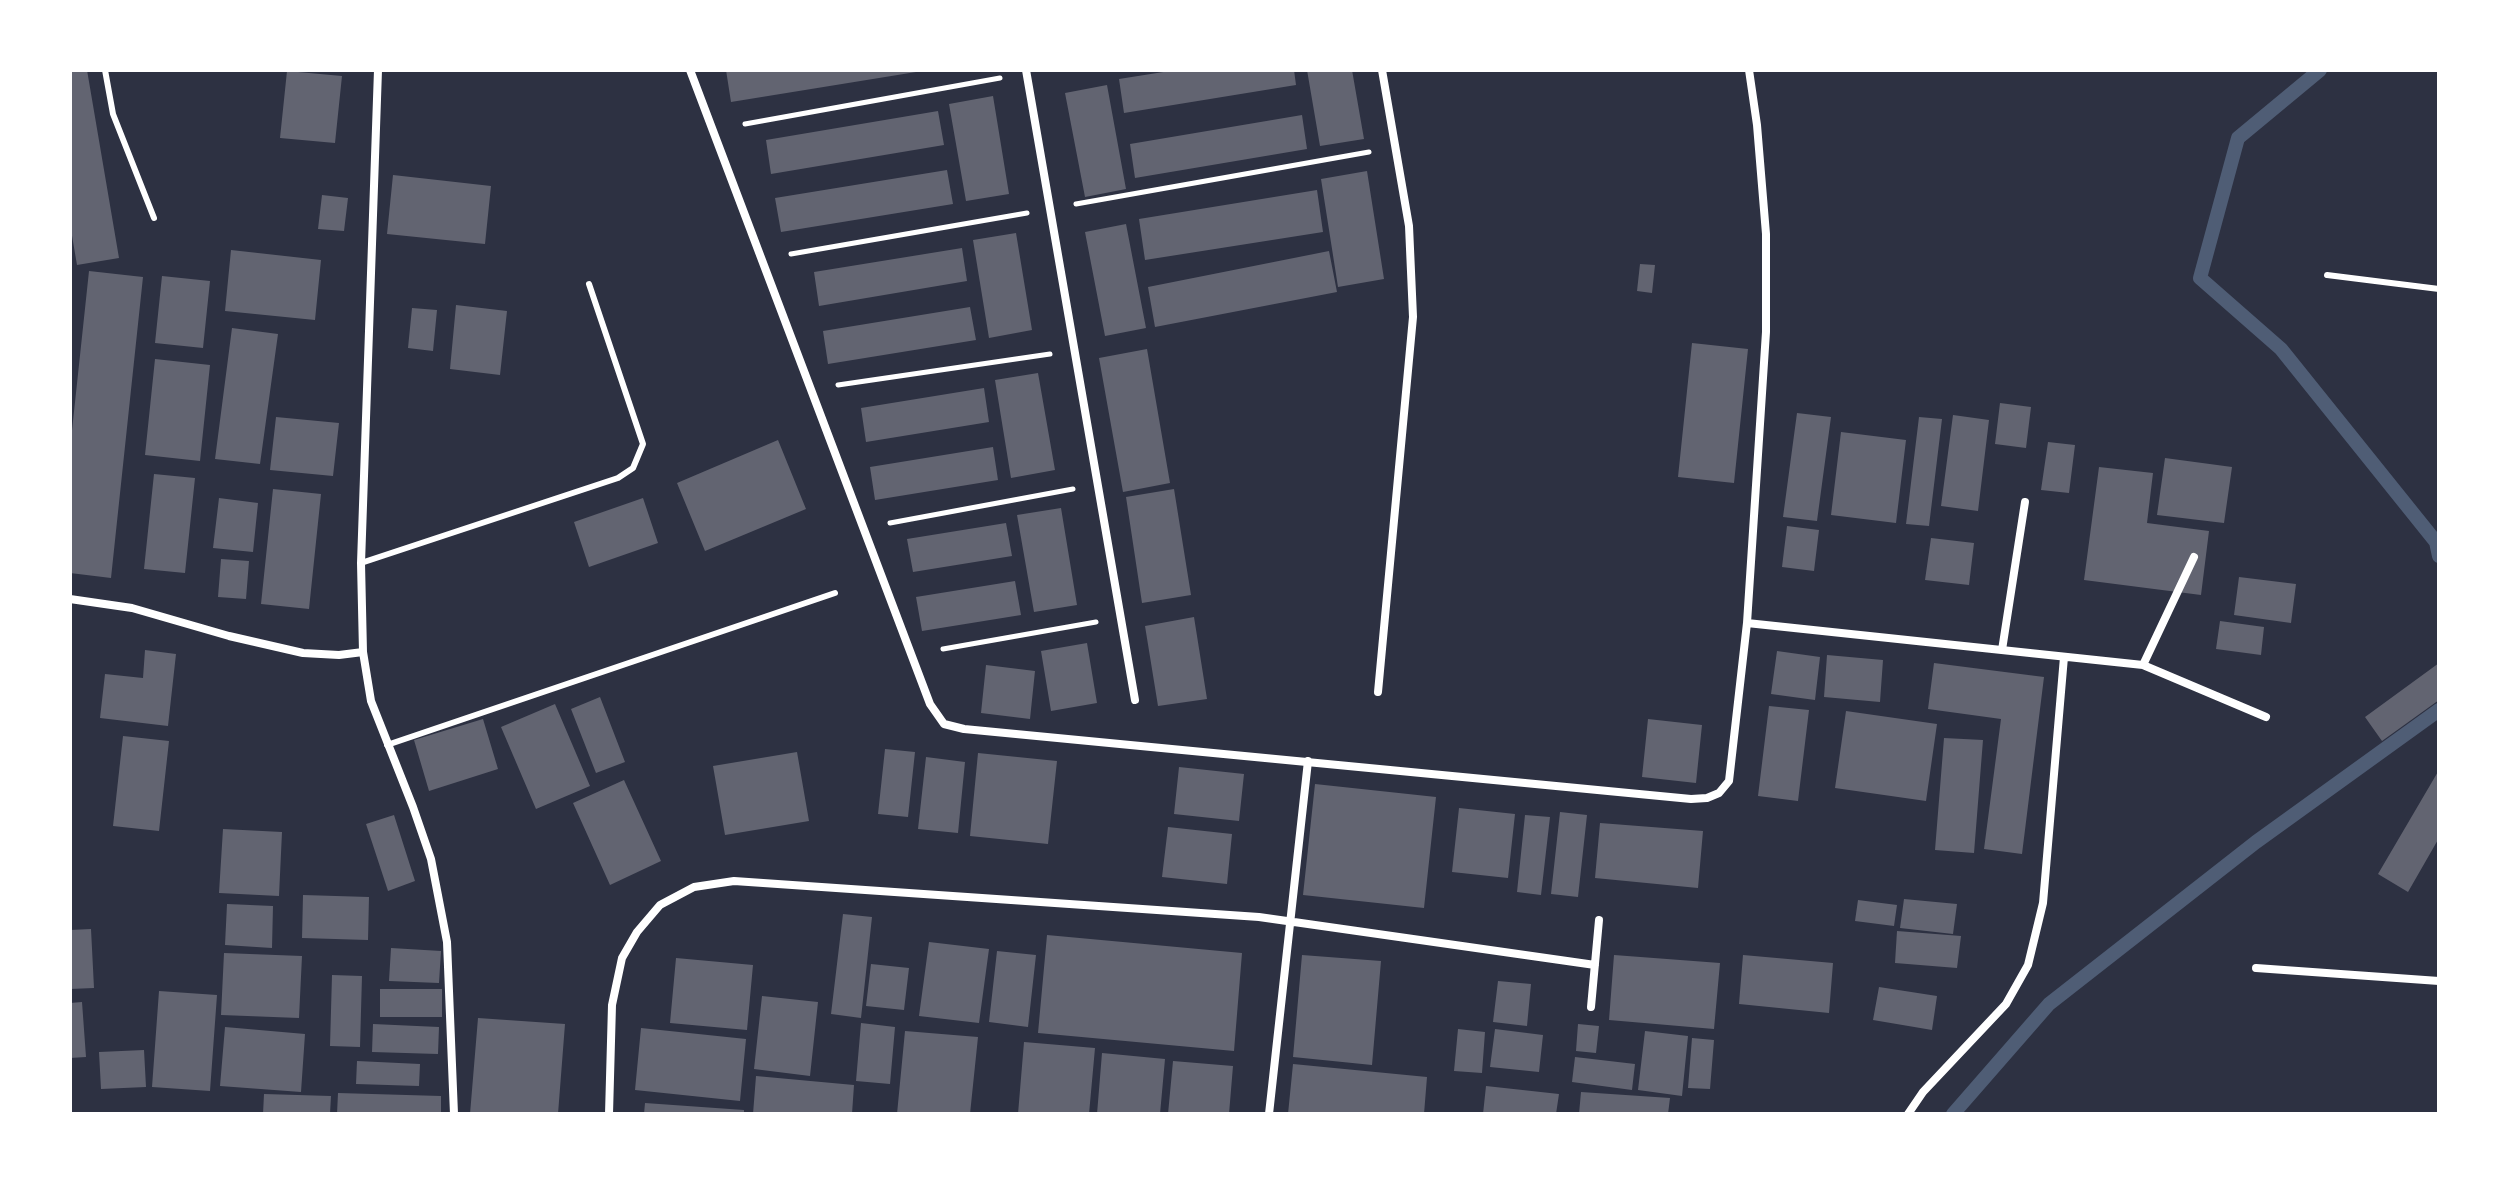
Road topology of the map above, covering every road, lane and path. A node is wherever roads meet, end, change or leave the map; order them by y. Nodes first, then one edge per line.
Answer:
1 (105, 70) edge
2 (378, 70) edge
3 (690, 70) edge
4 (1382, 70) edge
5 (1749, 70) edge
6 (1026, 72) edge
7 (745, 124) dead end
8 (1394, 148) junction
9 (1050, 209) junction
10 (154, 218) dead end
11 (791, 254) dead end
12 (2327, 275) dead end
13 (589, 284) dead end
14 (2439, 289) edge
15 (1074, 350) junction
16 (834, 386) dead end
17 (1098, 485) junction
18 (2025, 502) dead end
19 (884, 524) dead end
20 (2194, 557) dead end
21 (361, 563) junction
22 (835, 593) dead end
23 (70, 599) edge
24 (1121, 618) junction
25 (1747, 623) junction
26 (943, 649) dead end
27 (2002, 650) junction
28 (363, 652) junction
29 (2064, 657) junction
30 (2143, 665) junction
31 (1378, 692) dead end
32 (1135, 700) dead end
33 (2266, 717) dead end
34 (387, 745) junction
35 (1308, 761) junction
36 (1289, 920) junction
37 (1599, 920) dead end
38 (1595, 965) junction
39 (2256, 968) dead end
40 (2439, 981) edge
41 (1591, 1007) dead end
42 (454, 1114) edge
43 (609, 1114) edge
44 (1269, 1114) edge
45 (1908, 1114) edge

1 - 10 lane
2 - 21 street
3 - 35 street
4 - 8 street
5 - 25 street
6 - 7 path
6 - 9 street
8 - 9 path
8 - 31 street
9 - 11 path
9 - 15 street
12 - 14 lane
13 - 21 lane
15 - 16 path
15 - 17 street
17 - 19 path
17 - 24 street
18 - 27 street
20 - 30 street
21 - 28 street
22 - 34 lane
23 - 28 street
24 - 26 path
24 - 32 street
25 - 27 street
25 - 35 street
27 - 29 street
28 - 34 street
29 - 30 street
29 - 45 street
30 - 33 street
34 - 42 street
35 - 36 street
36 - 38 street
36 - 43 street
36 - 44 street
37 - 38 street
38 - 41 street
39 - 40 street

